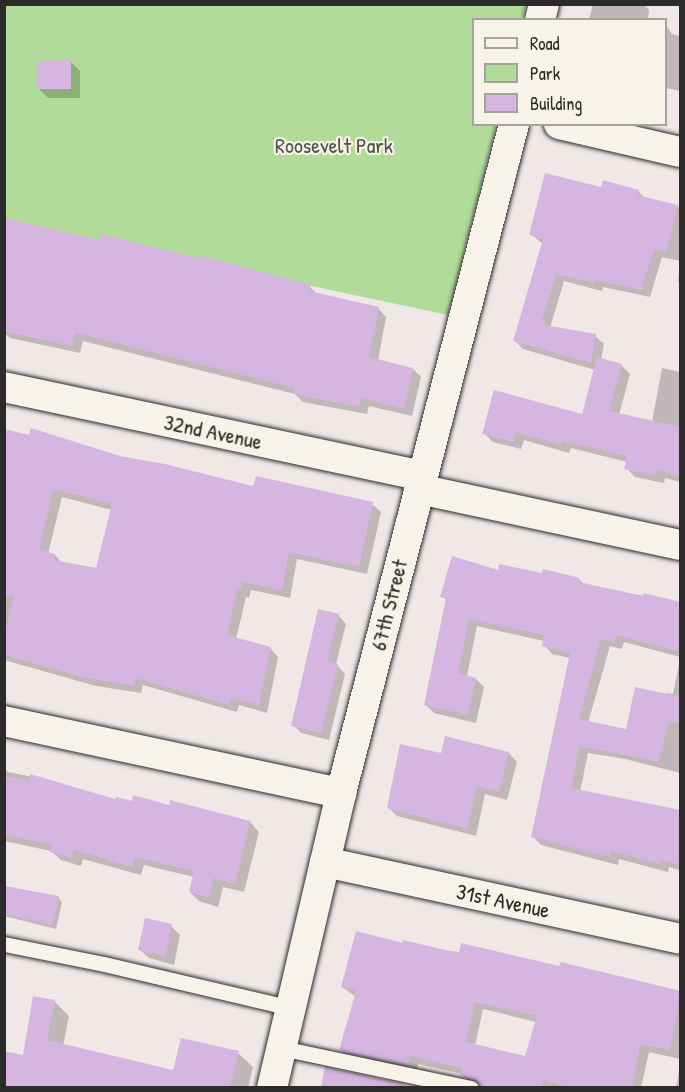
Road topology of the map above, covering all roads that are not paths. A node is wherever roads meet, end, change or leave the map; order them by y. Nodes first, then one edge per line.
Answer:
1 (513, 126) edge
2 (568, 126) edge
3 (681, 152) edge
4 (4, 387) edge
5 (420, 482) junction
6 (681, 545) edge
7 (4, 721) edge
8 (341, 793) junction
9 (325, 862) junction
10 (681, 939) edge
11 (4, 944) edge
12 (291, 1008) junction
13 (281, 1048) junction
14 (272, 1088) edge
15 (471, 1088) edge

1 - 5 street, 67th Street
2 - 3 street
4 - 5 street, 32nd Avenue
5 - 6 street, 32nd Avenue
5 - 8 street, 67th Street
7 - 8 street
8 - 9 street, 67th Street
9 - 10 street, 31st Avenue
9 - 12 street, 67th Street
11 - 12 lane
12 - 13 street, 67th Street
13 - 14 street, 67th Street
13 - 15 lane

